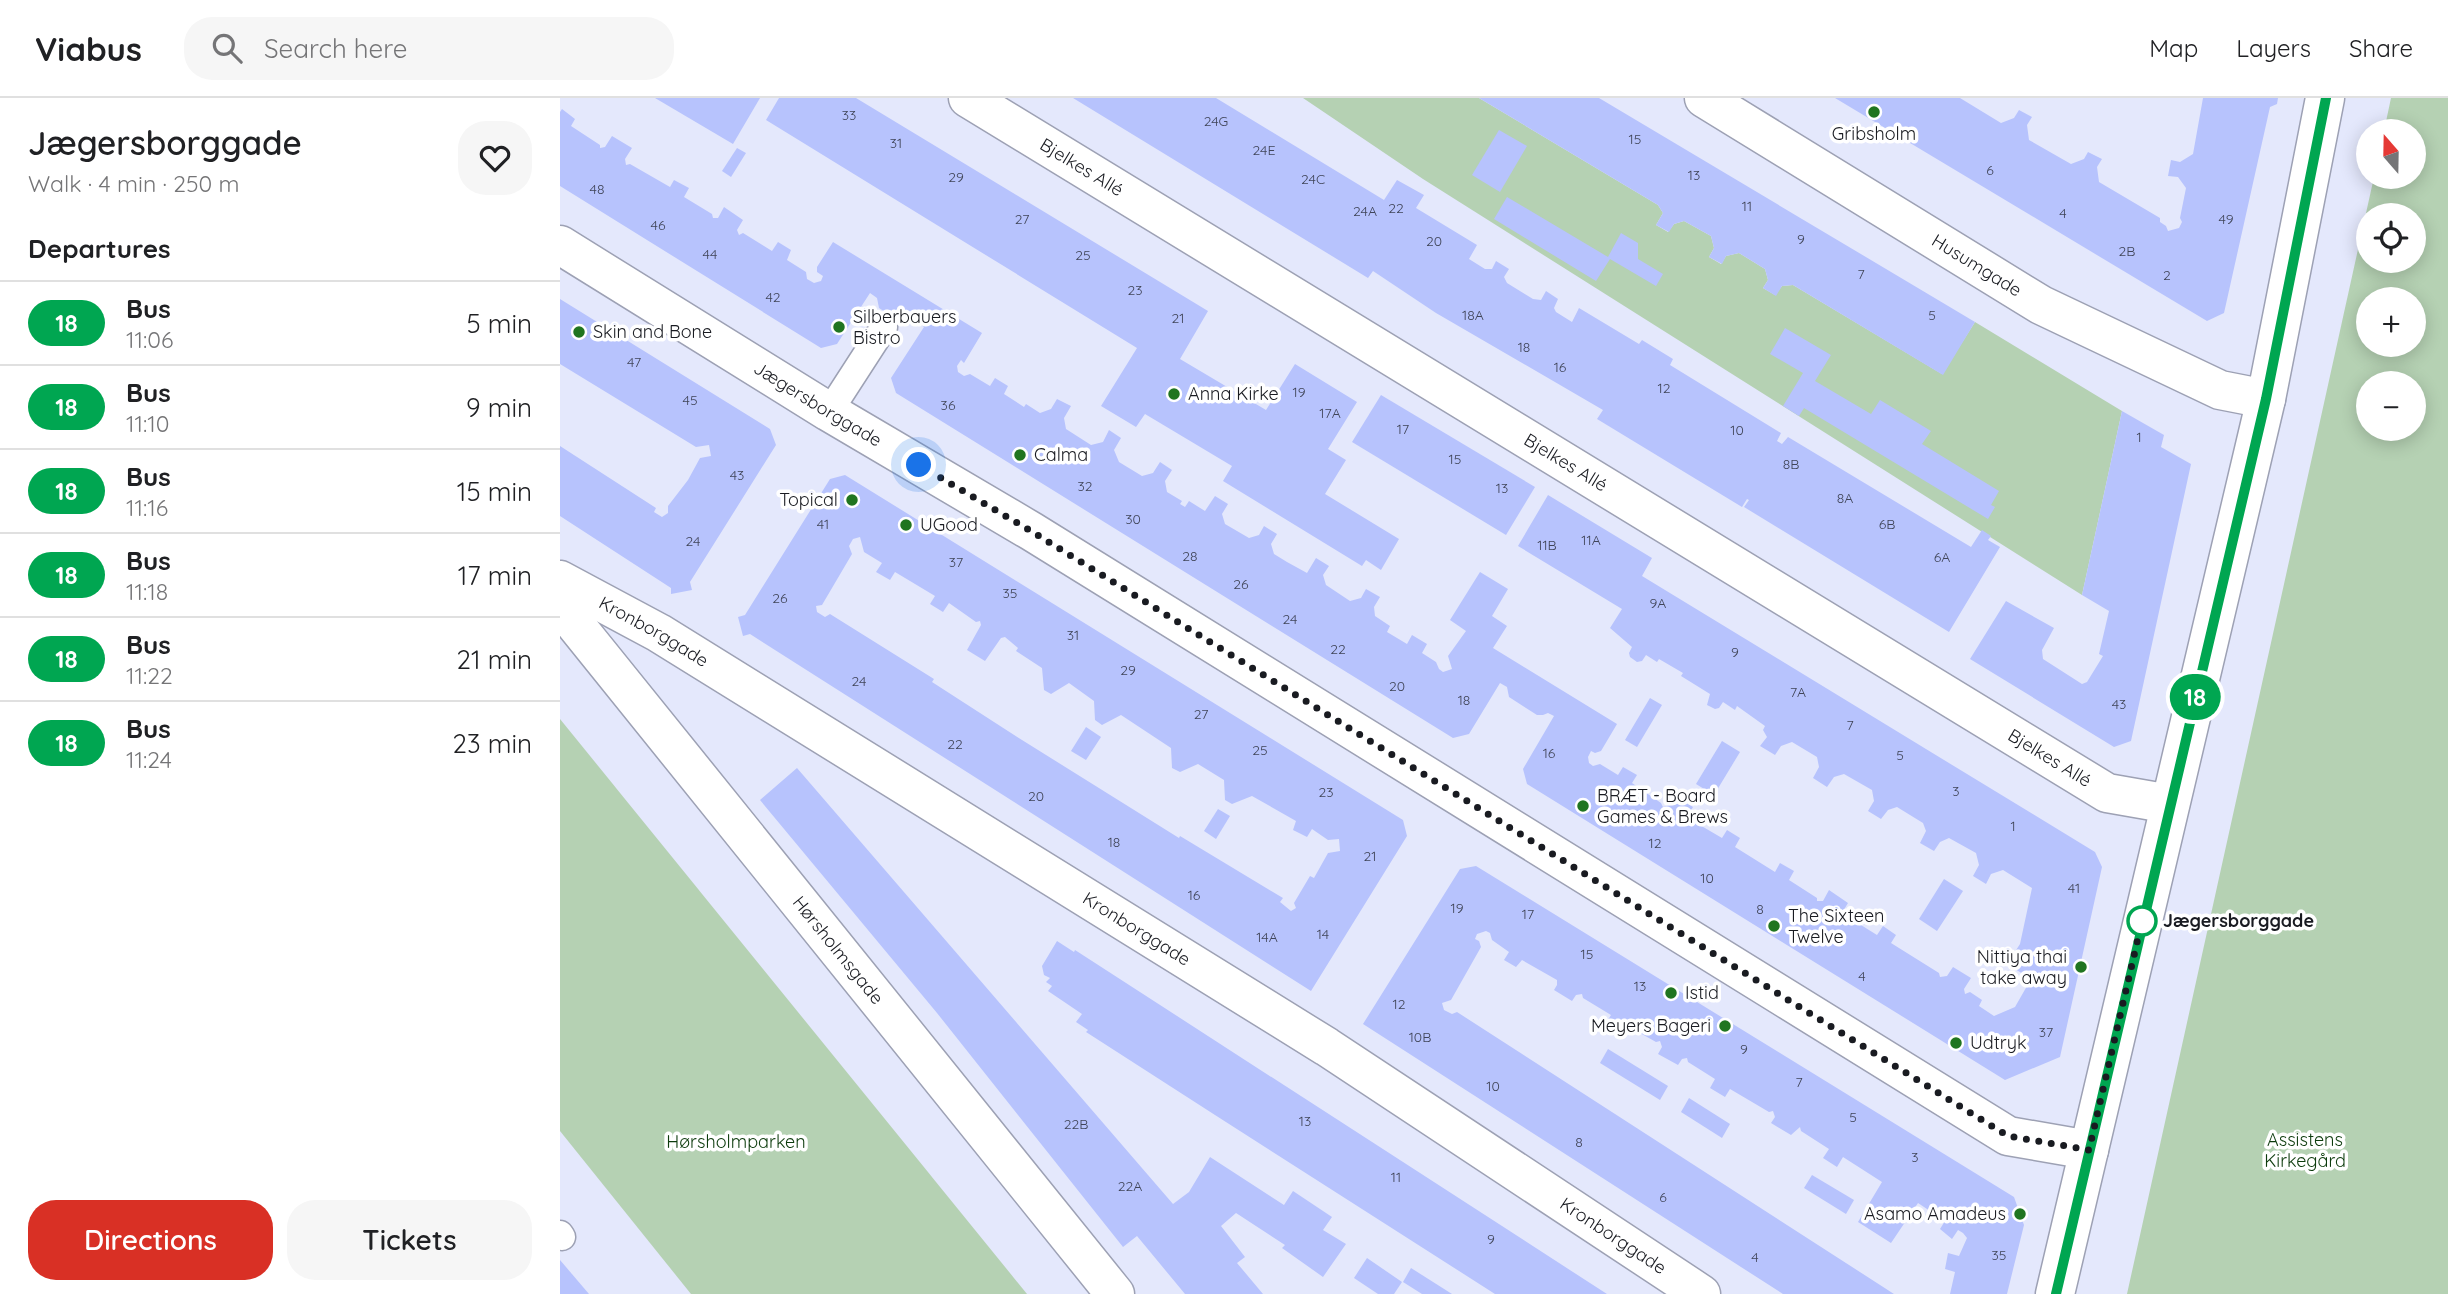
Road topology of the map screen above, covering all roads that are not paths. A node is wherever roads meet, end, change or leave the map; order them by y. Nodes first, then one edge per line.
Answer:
1 (968, 98) edge
2 (1704, 98) edge
3 (2325, 98) edge
4 (560, 245) edge
5 (884, 327) dead end
6 (2266, 399) junction
7 (830, 412) junction
8 (560, 580) edge
9 (560, 608) edge
10 (2170, 804) junction
11 (2089, 1150) junction
12 (1115, 1294) edge
13 (1701, 1294) edge
14 (2056, 1294) edge

1 - 10 street, Bjelkes Allé
2 - 6 street, Husumgade
3 - 6 street
4 - 7 street, Jægersborggade
5 - 7 lane
6 - 10 street
7 - 11 street, Jægersborggade
8 - 13 street, Kronborggade
9 - 12 street, Hørsholmsgade
10 - 11 street
11 - 14 street

